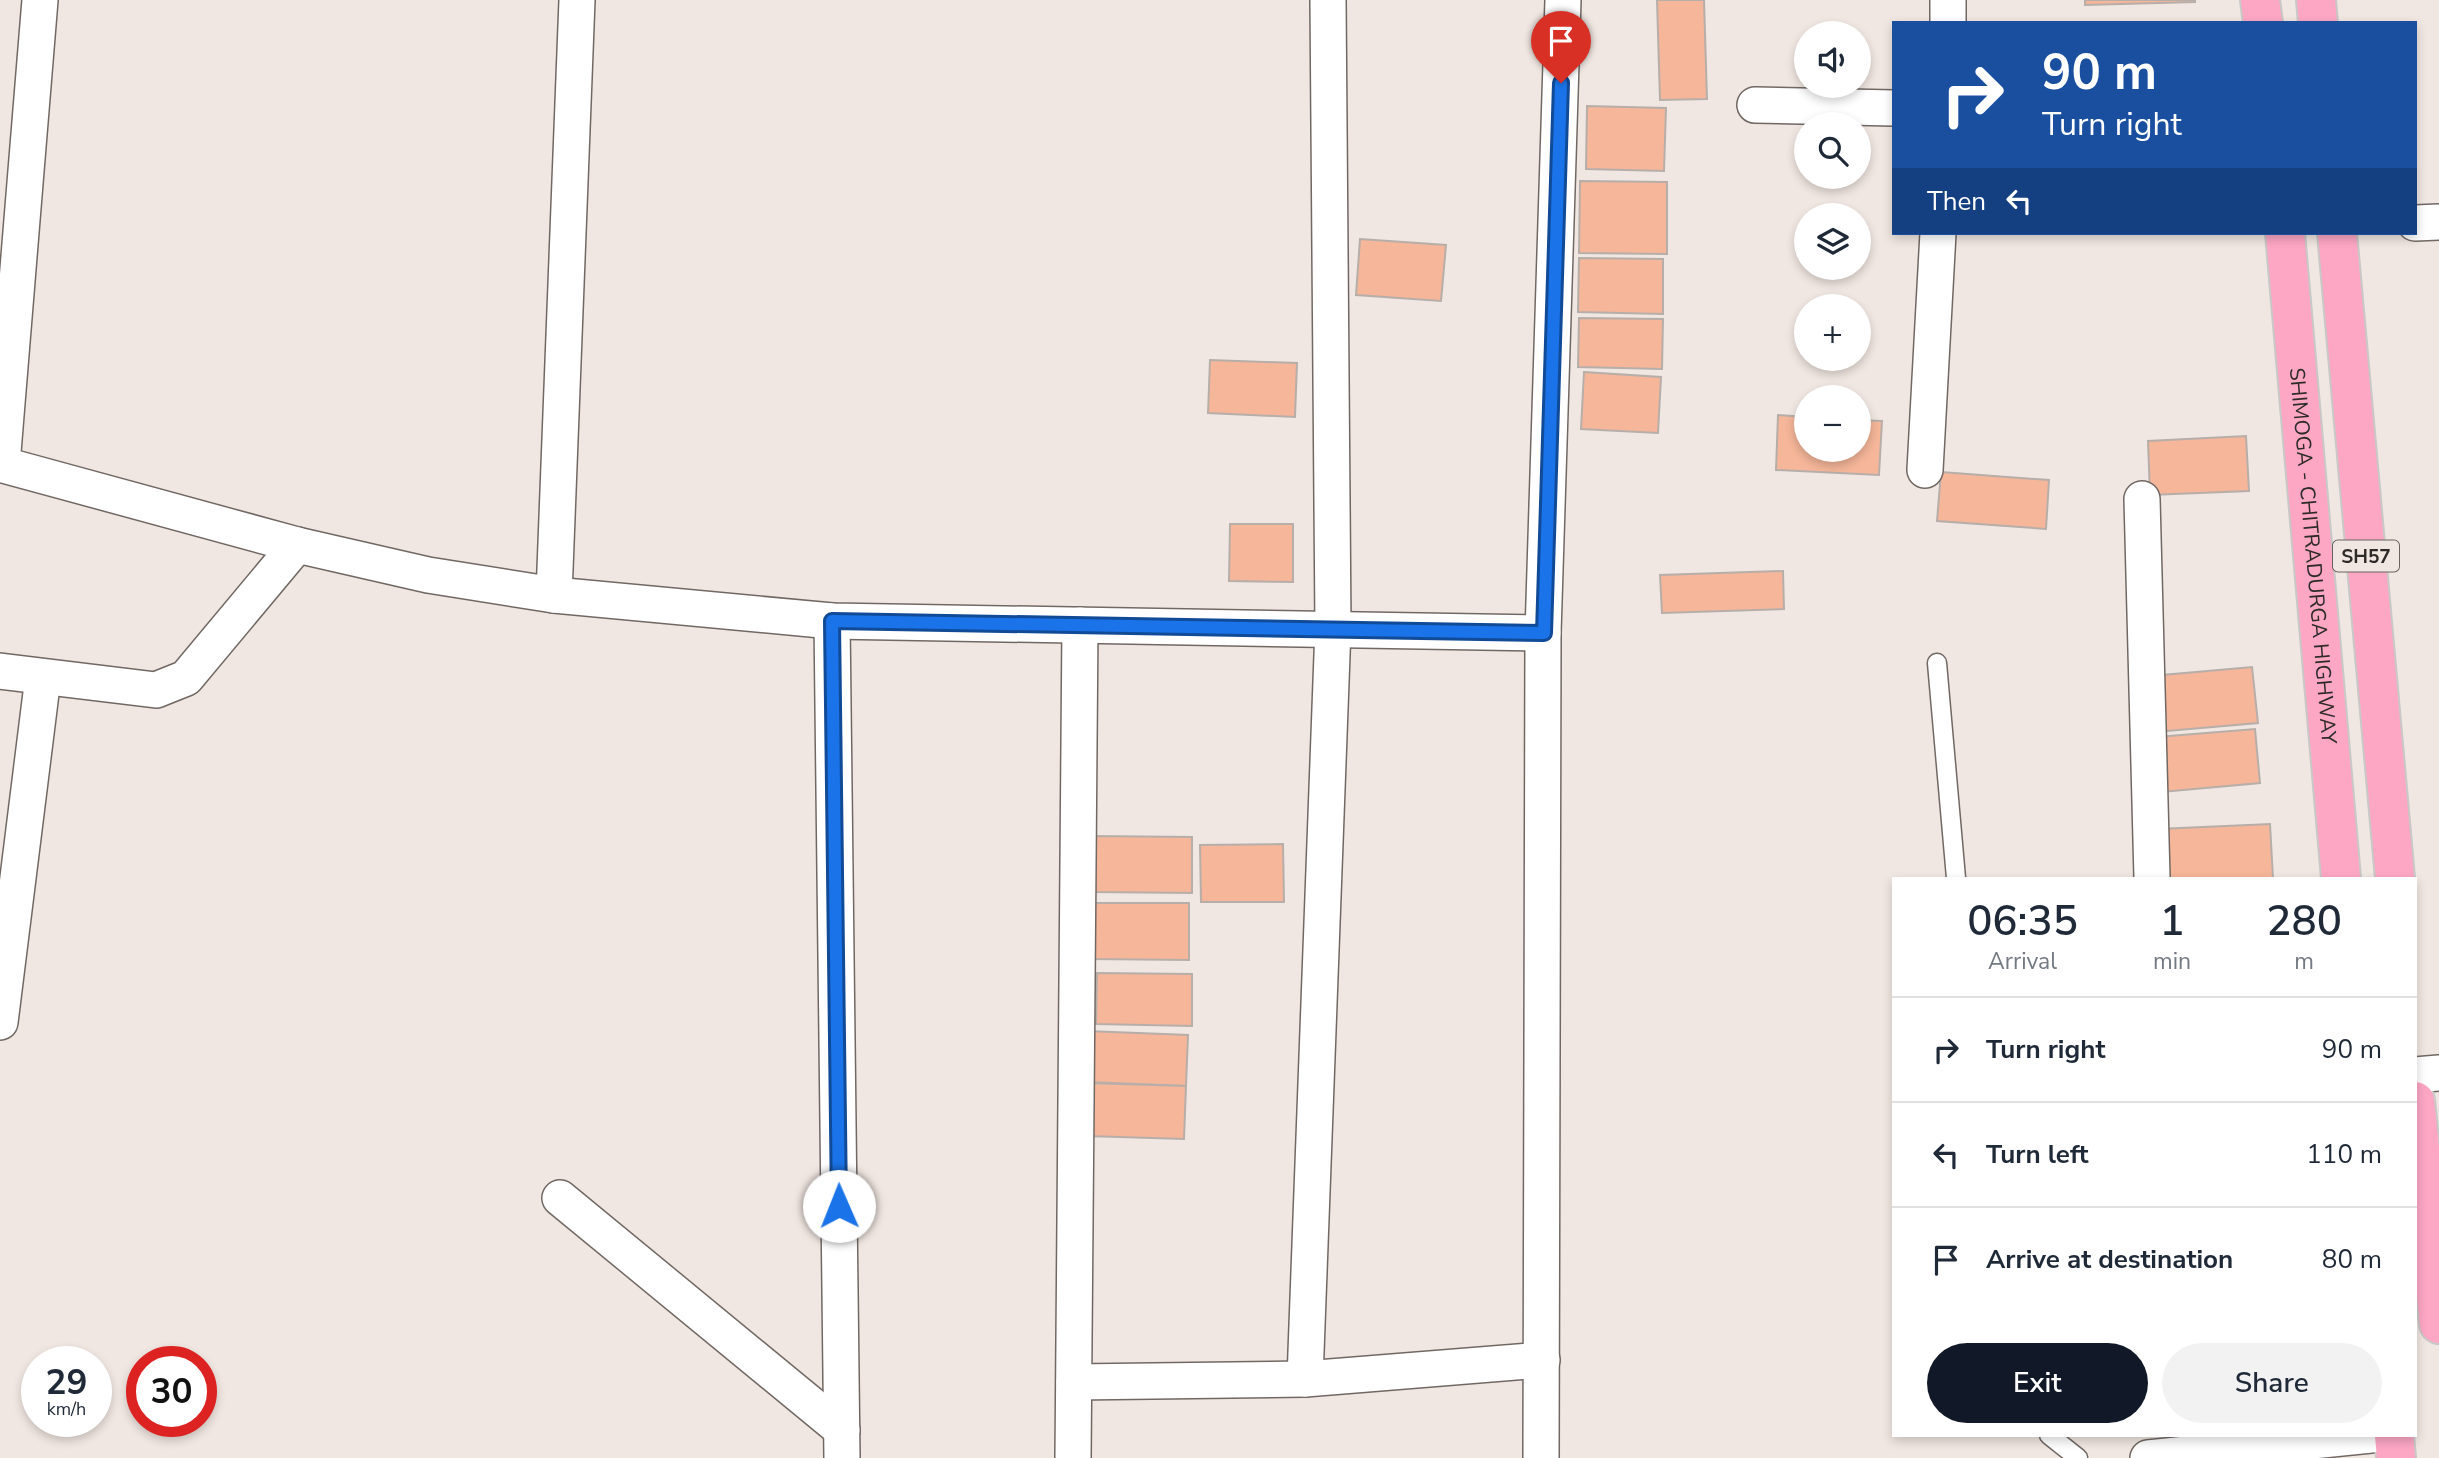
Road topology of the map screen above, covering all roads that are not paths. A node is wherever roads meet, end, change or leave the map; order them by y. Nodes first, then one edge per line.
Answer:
1 (40, 0) edge
2 (577, 0) edge
3 (1328, 0) edge
4 (1563, 0) edge
5 (1948, 0) edge
6 (2260, 0) edge
7 (2316, 0) edge
8 (1948, 21) edge
9 (2263, 21) edge
10 (2318, 21) edge
11 (1755, 105) dead end
12 (1892, 108) edge
13 (2439, 222) edge
14 (2417, 223) edge
15 (1938, 235) edge
16 (2285, 235) edge
17 (2337, 235) edge
18 (1, 464) edge
19 (1925, 470) dead end
20 (2142, 499) dead end
21 (297, 545) junction
22 (554, 595) junction
23 (832, 621) junction
24 (1080, 625) junction
25 (1332, 628) junction
26 (1544, 633) junction
27 (1937, 663) dead end
28 (0, 671) edge
29 (44, 677) junction
30 (1956, 877) edge
31 (2152, 877) edge
32 (2341, 877) edge
33 (2395, 877) edge
34 (0, 1022) edge
35 (2439, 1073) edge
36 (2417, 1075) edge
37 (2417, 1120) edge
38 (560, 1198) dead end
39 (2439, 1324) edge
40 (1542, 1360) junction
41 (1305, 1379) junction
42 (1074, 1382) junction
43 (2052, 1437) edge
44 (2343, 1437) edge
45 (2394, 1437) edge
46 (842, 1444) edge
47 (2160, 1450) edge
48 (1073, 1458) edge
49 (1542, 1458) edge
50 (2078, 1458) edge
51 (2396, 1458) edge

1 - 18 street
2 - 22 street
3 - 25 street
4 - 26 street
5 - 8 street
6 - 9 main road
7 - 10 main road
11 - 12 street
13 - 14 street
15 - 19 street
16 - 32 main road, SHIMOGA - CHITRADURGA HIGHWAY / SH57
17 - 33 main road, SH57
18 - 21 street
20 - 31 street
21 - 22 street
21 - 29 street
22 - 23 street
23 - 24 street
23 - 46 street
24 - 25 street
24 - 42 street
25 - 26 street
25 - 41 street
26 - 40 street
27 - 30 lane
28 - 29 street
29 - 34 street
35 - 36 street
37 - 39 main road
38 - 46 street
40 - 41 street
40 - 49 street
41 - 42 street
42 - 48 street
43 - 50 lane
44 - 47 street
45 - 51 main road

